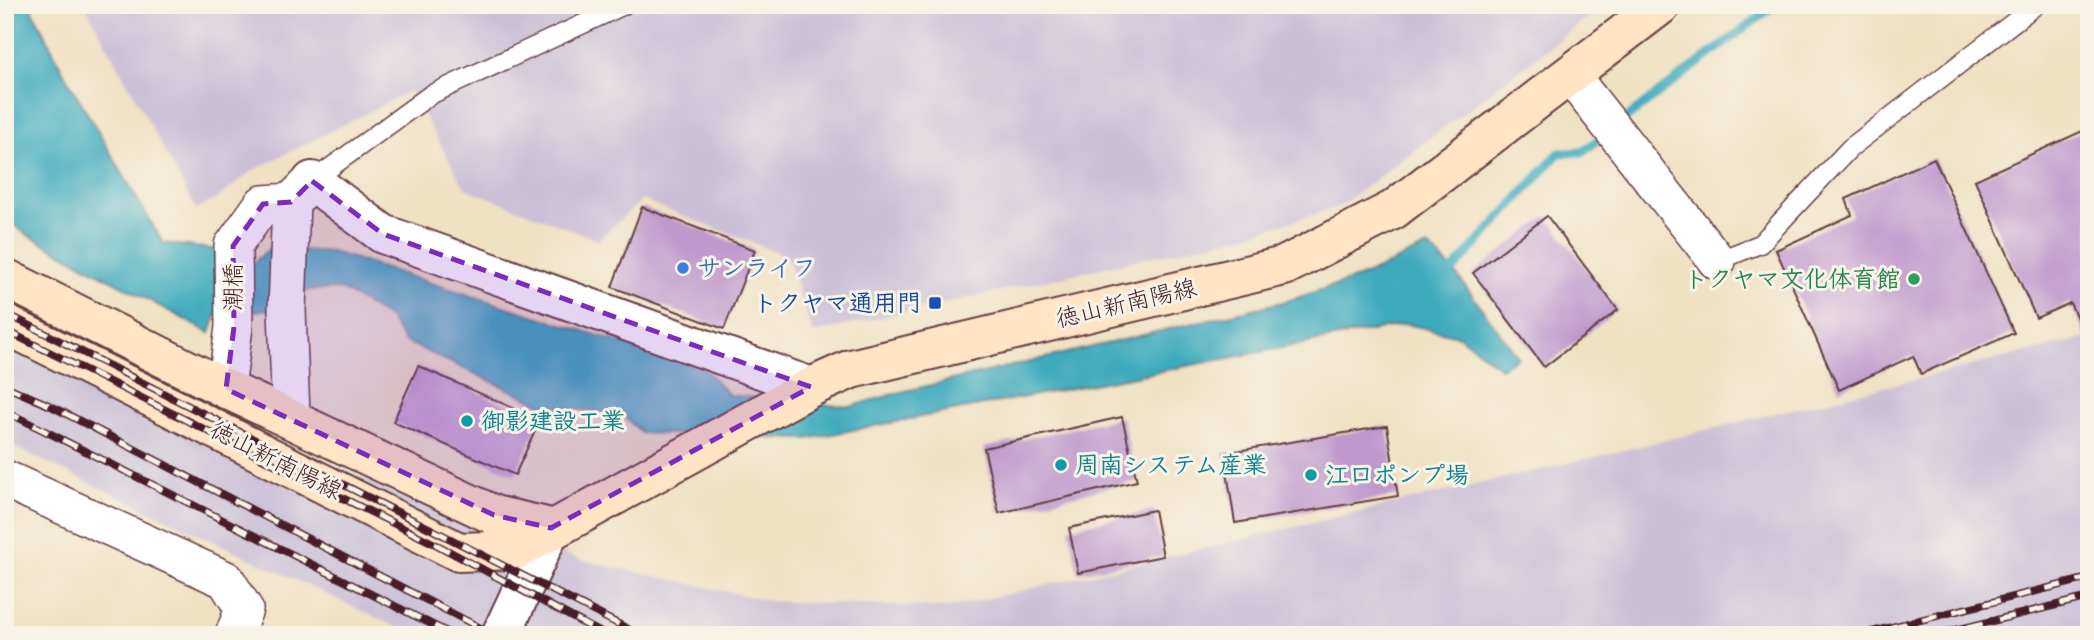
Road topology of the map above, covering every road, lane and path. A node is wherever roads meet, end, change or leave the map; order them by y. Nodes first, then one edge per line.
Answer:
1 (624, 5) edge
2 (1661, 5) edge
3 (2036, 5) edge
4 (1570, 75) junction
5 (301, 191) junction
6 (1717, 261) joint
7 (5, 278) edge
8 (5, 324) edge
9 (226, 389) junction
10 (805, 391) junction
11 (292, 417) junction
12 (5, 479) edge
13 (551, 528) junction
14 (234, 635) edge
15 (501, 635) edge

1 - 5 lane
2 - 4 main road, 徳山新南陽線
3 - 6 lane
4 - 6 street
4 - 10 main road, 徳山新南陽線
5 - 9 street, 潮橋
5 - 10 street
5 - 11 street
7 - 9 main road, 徳山新南陽線
8 - 13 main road, 徳山新南陽線
9 - 11 main road, 徳山新南陽線
10 - 13 main road, 徳山新南陽線
11 - 13 main road, 徳山新南陽線
12 - 14 street
13 - 15 street

